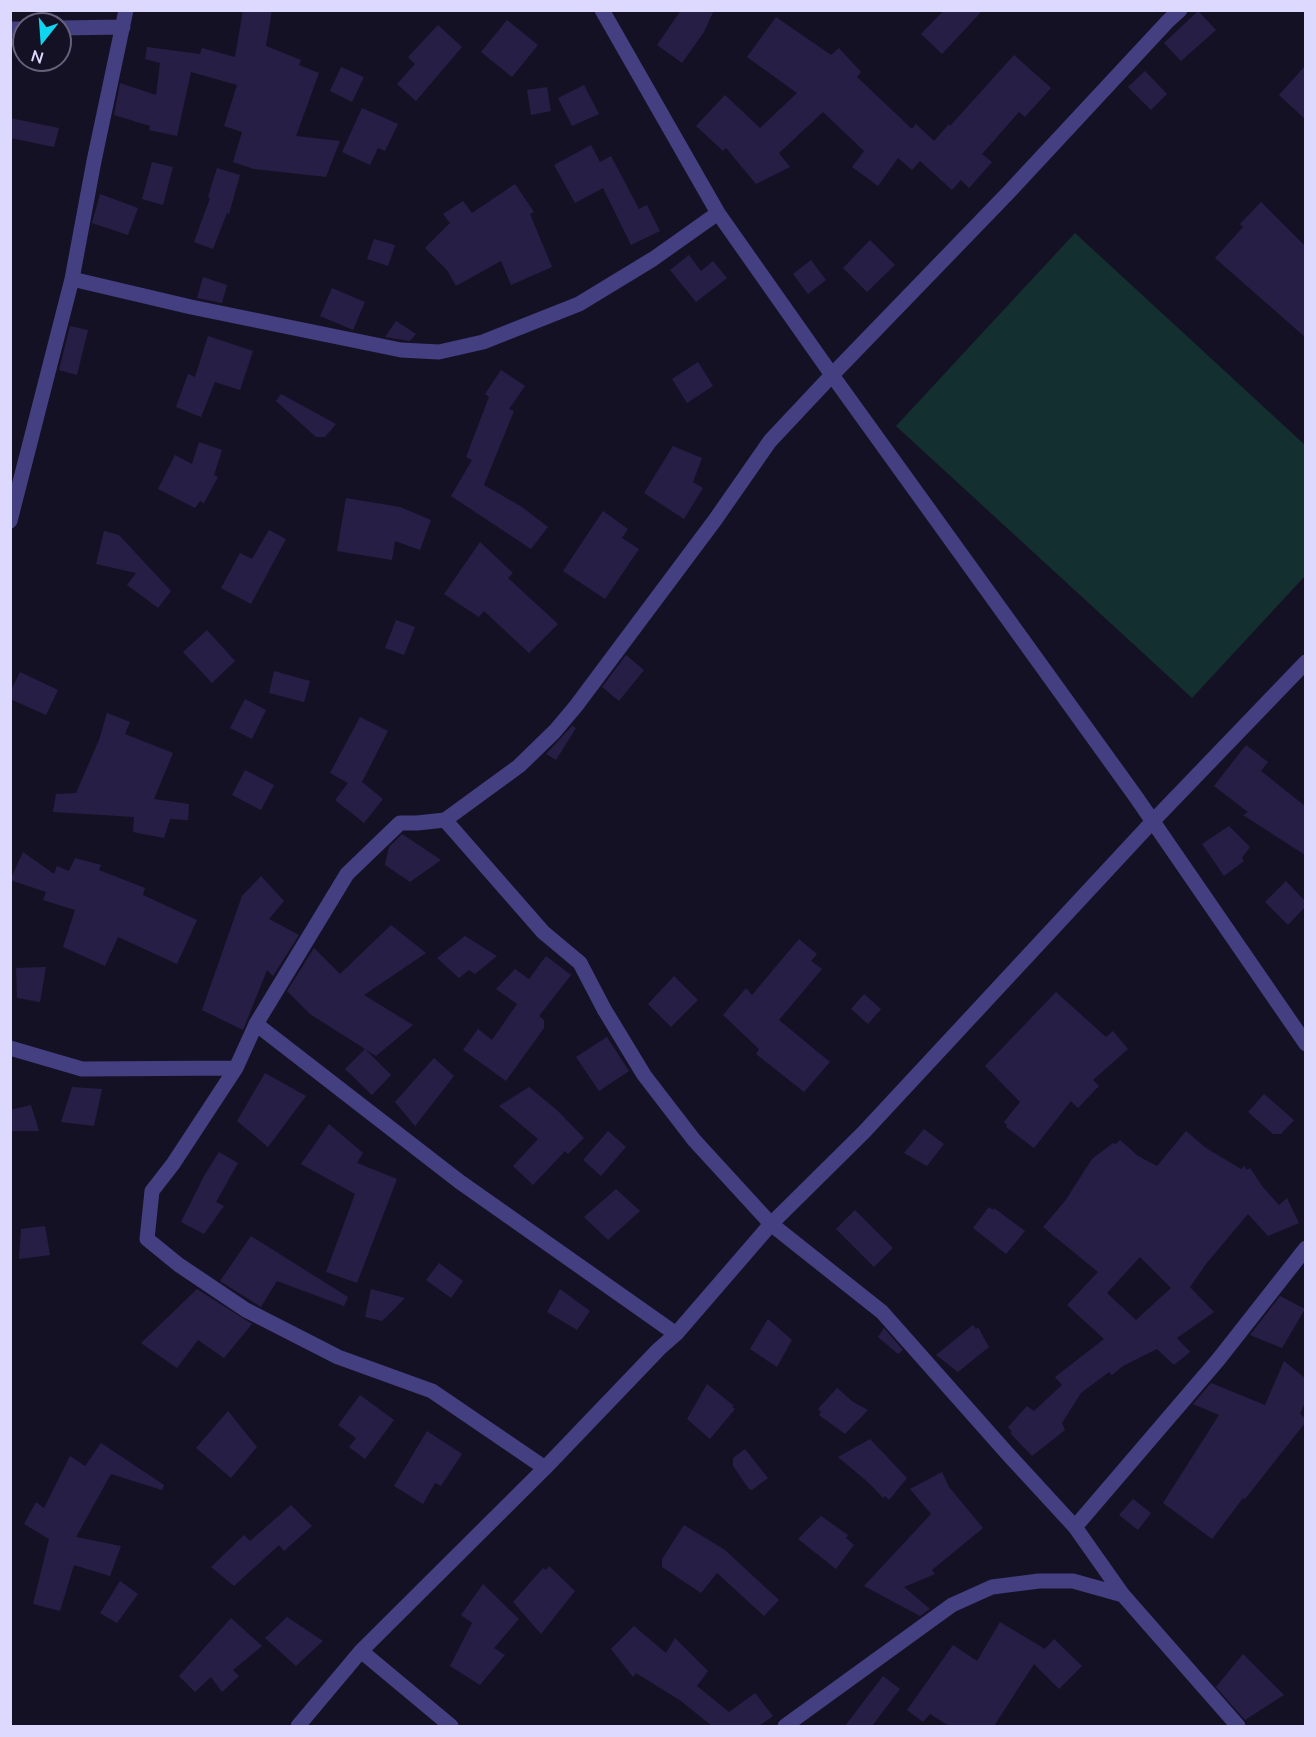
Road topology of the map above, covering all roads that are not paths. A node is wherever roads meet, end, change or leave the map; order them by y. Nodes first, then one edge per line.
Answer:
1 (126, 10) edge
2 (602, 10) edge
3 (1176, 12) edge
4 (123, 27) junction
5 (72, 28) edge
6 (718, 213) junction
7 (72, 279) junction
8 (831, 375) junction
9 (10, 521) edge
10 (1305, 662) edge
11 (445, 820) junction
12 (1153, 821) junction
13 (256, 1024) junction
14 (1305, 1044) edge
15 (10, 1048) edge
16 (236, 1068) junction
17 (771, 1224) junction
18 (1305, 1248) edge
19 (676, 1334) junction
20 (544, 1468) junction
21 (1075, 1527) junction
22 (1123, 1595) junction
23 (361, 1651) junction
24 (298, 1726) edge
25 (451, 1726) edge
26 (785, 1726) edge
27 (1238, 1726) edge

1 - 4 street
2 - 6 street
3 - 8 street
4 - 5 street
4 - 7 street
6 - 7 street
6 - 8 street
7 - 9 street
8 - 11 street
8 - 12 street
10 - 12 street
11 - 13 street
11 - 17 street
12 - 14 street
12 - 17 street
13 - 16 street
13 - 19 street
15 - 16 street
16 - 20 street
17 - 19 street
17 - 21 street
18 - 21 street
19 - 20 street
20 - 23 street
21 - 22 street
22 - 26 street
22 - 27 street
23 - 24 street
23 - 25 street

